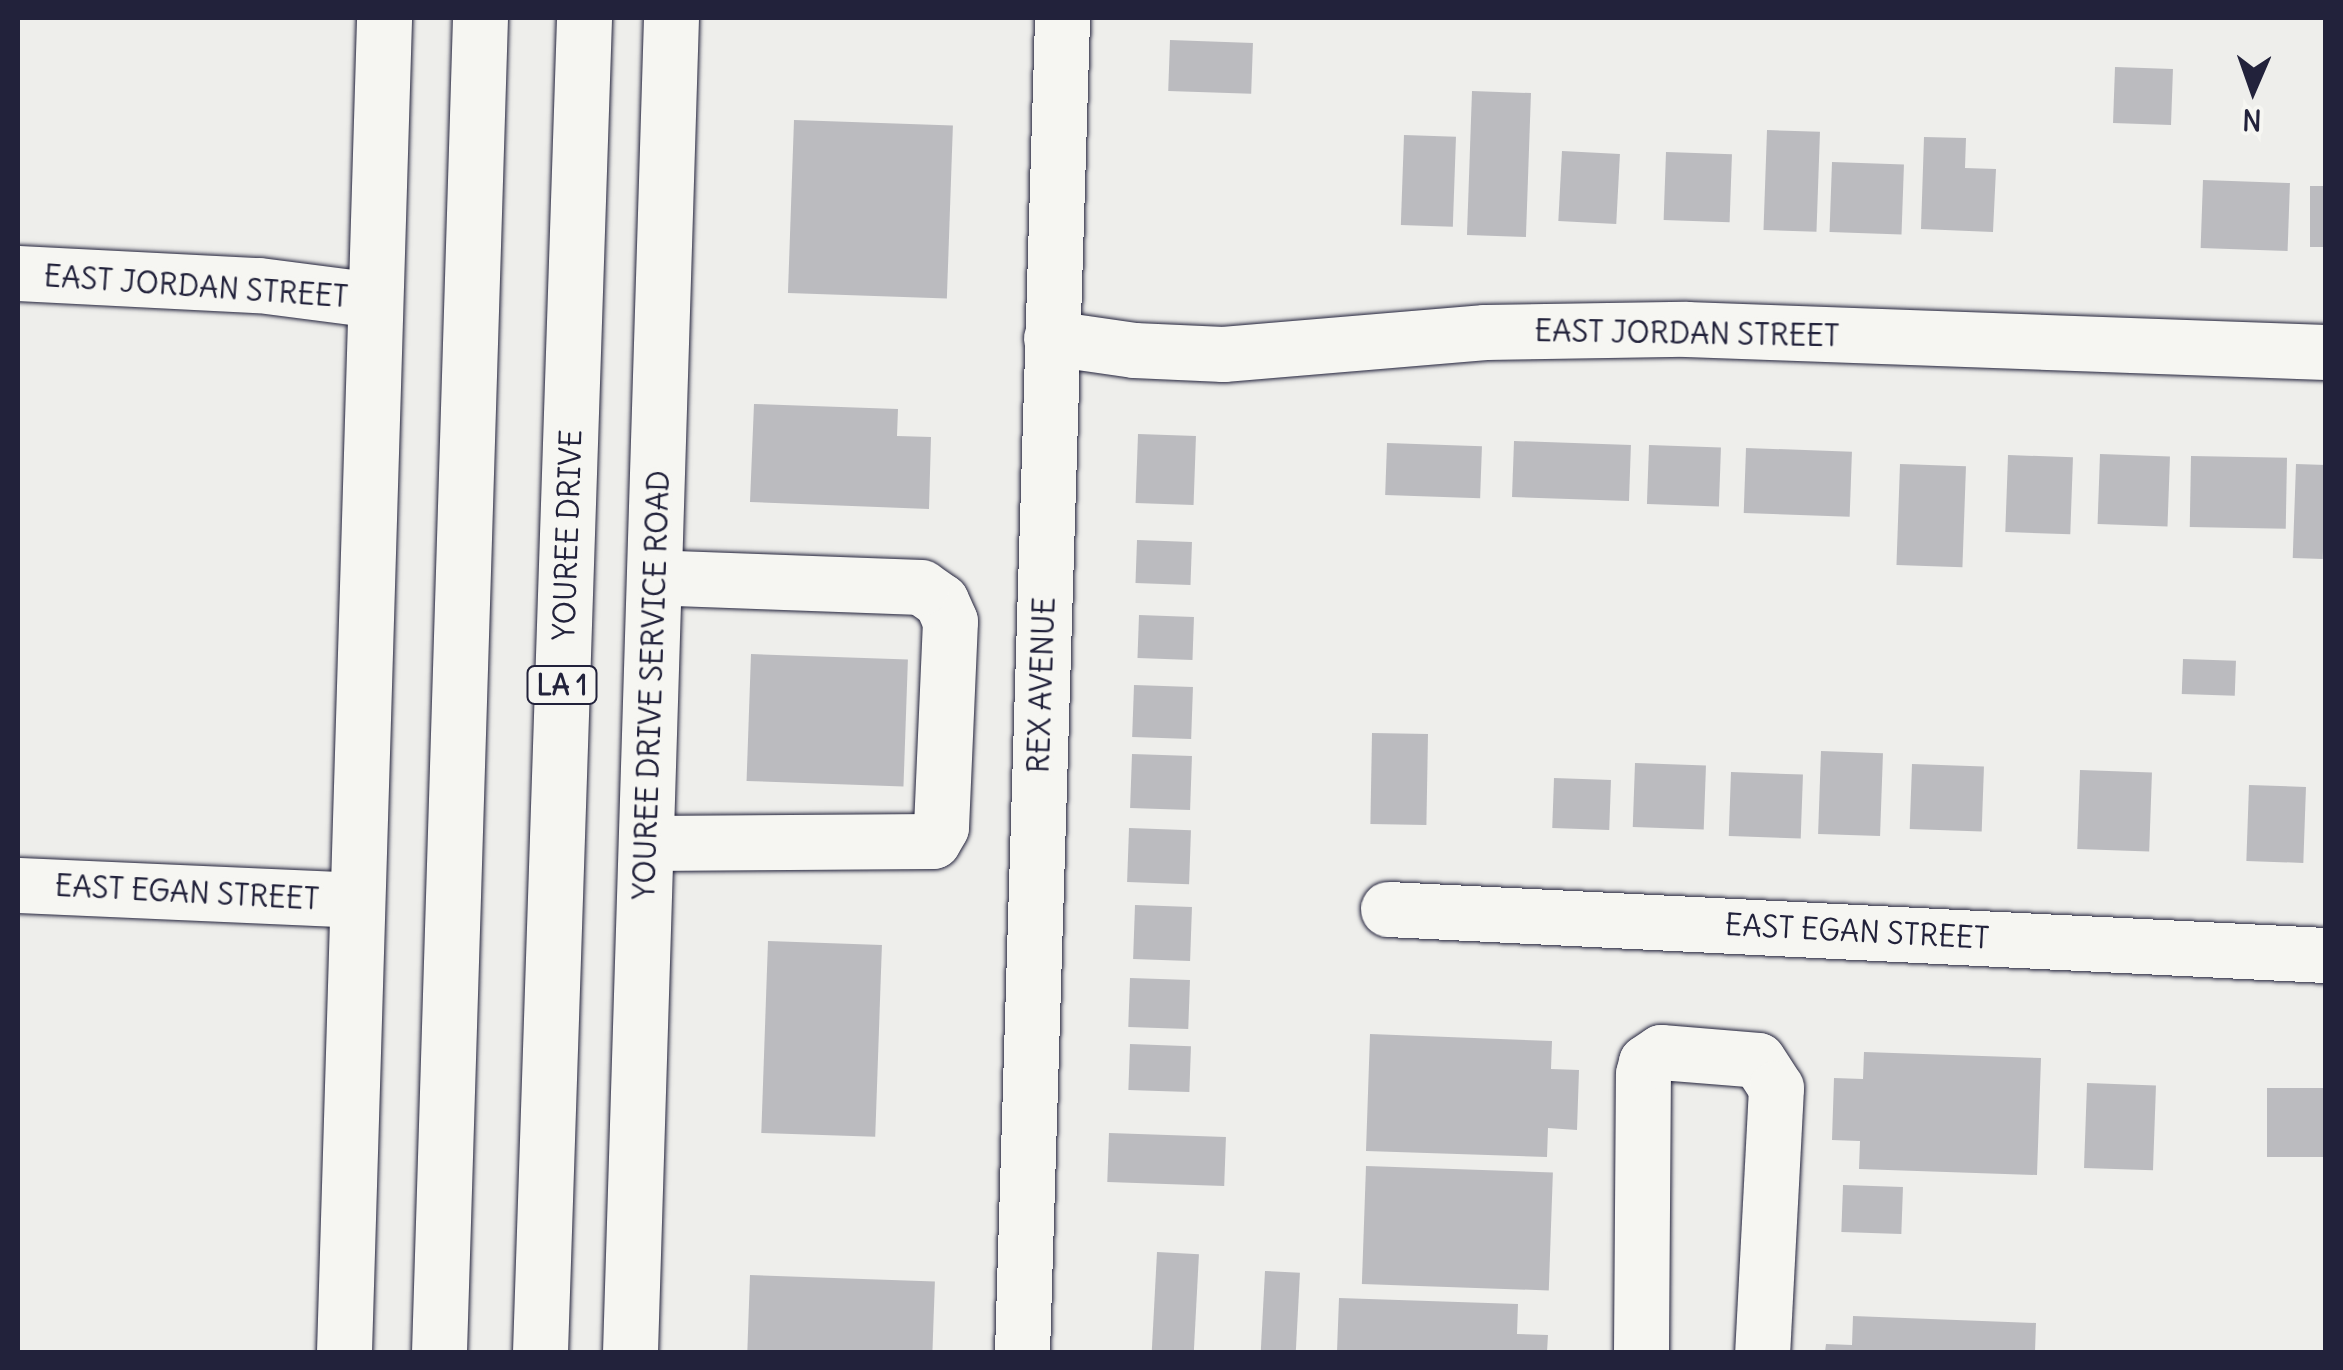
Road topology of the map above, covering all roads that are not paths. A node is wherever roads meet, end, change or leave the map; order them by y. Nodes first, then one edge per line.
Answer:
1 (384, 18) edge
2 (480, 18) edge
3 (584, 18) edge
4 (670, 18) edge
5 (1062, 18) edge
6 (18, 273) edge
7 (375, 300) junction
8 (1051, 338) junction
9 (2326, 352) edge
10 (654, 577) junction
11 (646, 843) junction
12 (18, 885) edge
13 (356, 900) junction
14 (1388, 909) dead end
15 (2326, 956) edge
16 (344, 1352) edge
17 (439, 1352) edge
18 (540, 1352) edge
19 (630, 1352) edge
20 (1022, 1352) edge
21 (1641, 1352) edge
22 (1762, 1352) edge

1 - 7 street
2 - 17 street
3 - 18 street, YOUREE DRIVE / LA 1
4 - 10 street, YOUREE DRIVE SERVICE ROAD
5 - 8 street, REX AVENUE
6 - 7 street, EAST JORDAN STREET
7 - 13 street
8 - 9 street, EAST JORDAN STREET
8 - 20 street, REX AVENUE
10 - 11 street, YOUREE DRIVE SERVICE ROAD
10 - 11 street
11 - 19 street, YOUREE DRIVE SERVICE ROAD
12 - 13 street, EAST EGAN STREET
13 - 16 street
14 - 15 street, EAST EGAN STREET
21 - 22 street

